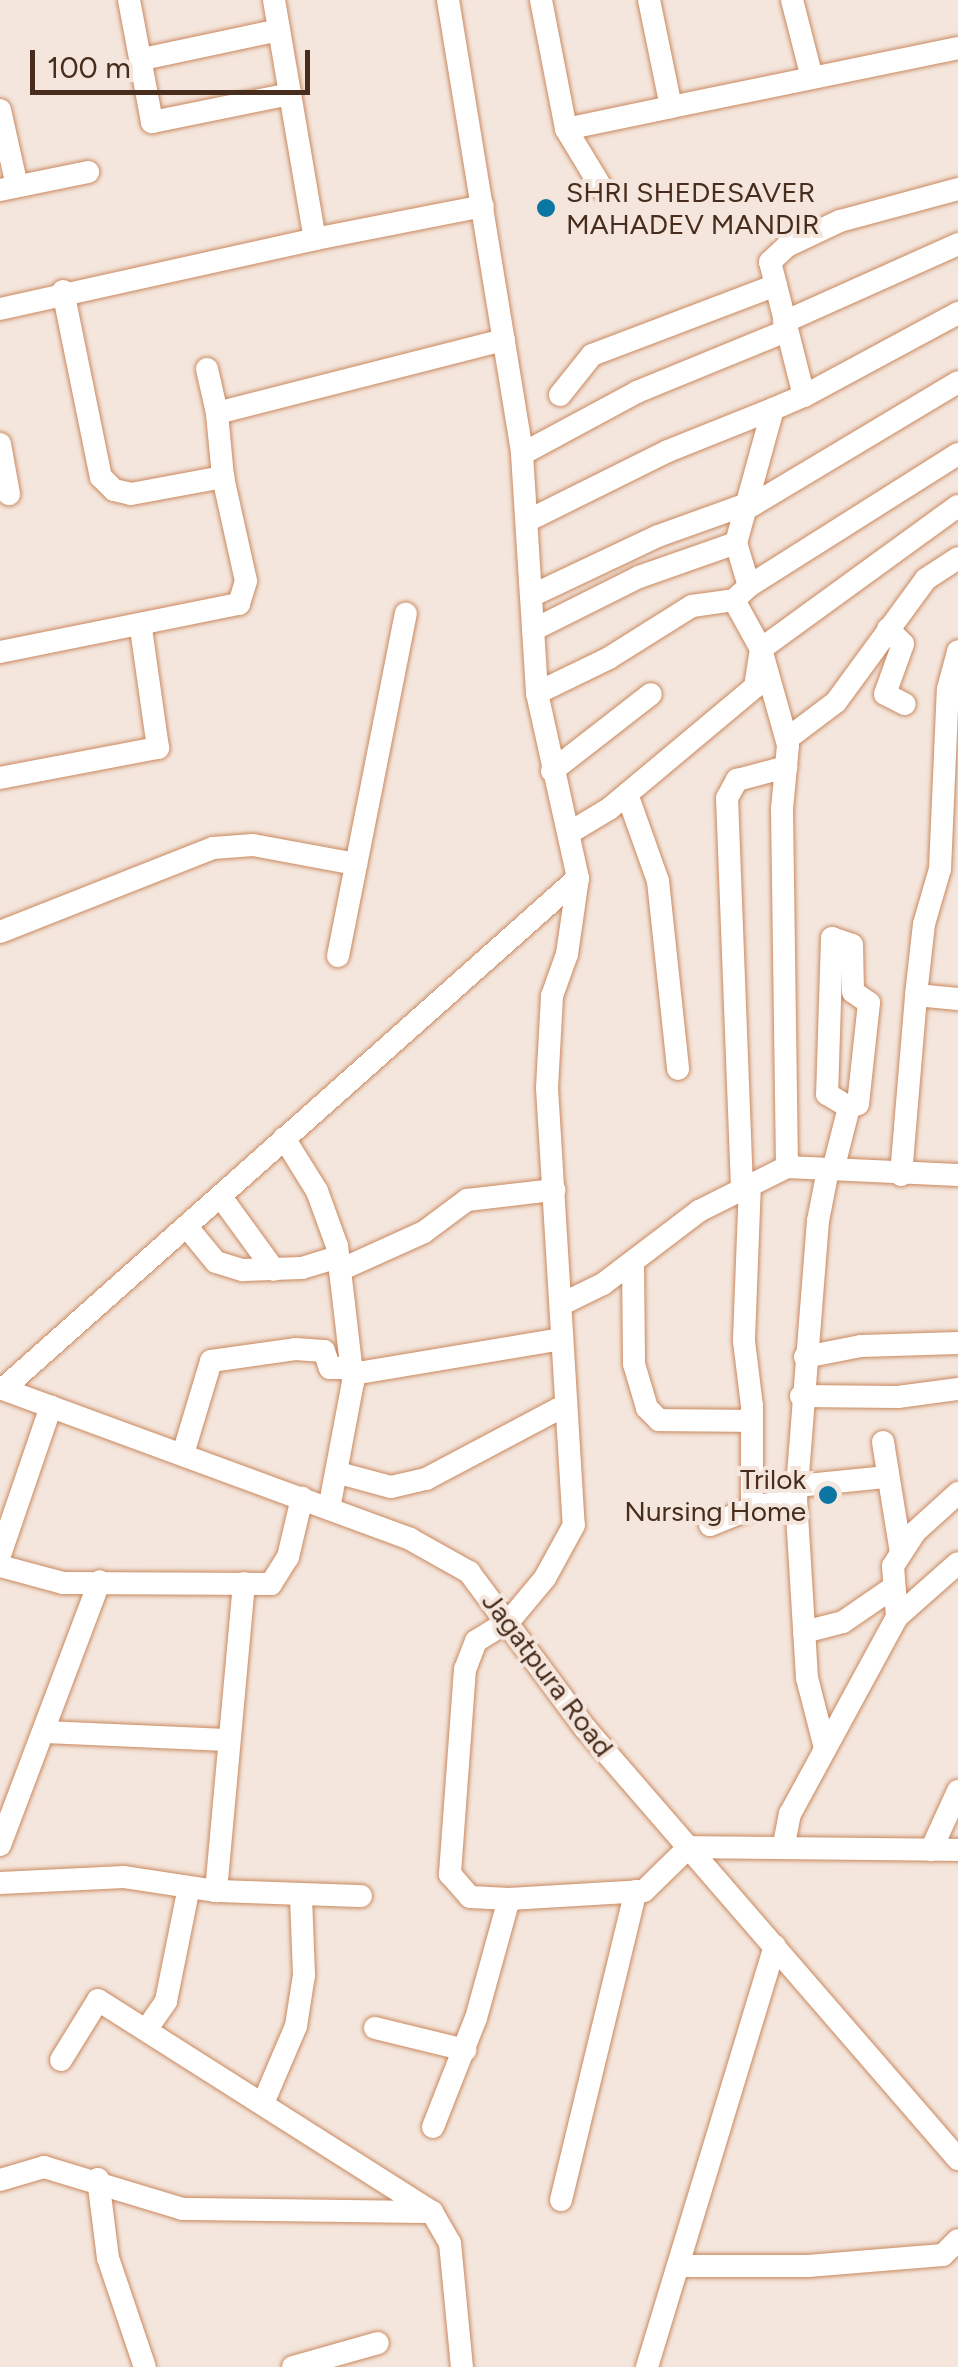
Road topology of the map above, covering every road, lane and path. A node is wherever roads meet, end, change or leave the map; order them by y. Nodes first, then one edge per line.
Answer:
1 (129, 0) edge
2 (274, 0) edge
3 (448, 0) edge
4 (541, 0) edge
5 (650, 0) edge
6 (792, 0) edge
7 (279, 30) junction
8 (958, 48) edge
9 (143, 59) junction
10 (811, 74) junction
11 (290, 94) junction
12 (671, 107) junction
13 (0, 110) edge
14 (566, 129) junction
15 (88, 172) dead end
16 (8, 188) edge
17 (958, 189) edge
18 (603, 190) dead end
19 (484, 206) junction
20 (315, 240) junction
21 (958, 244) edge
22 (776, 286) junction
23 (63, 291) junction
24 (0, 309) edge
25 (958, 313) edge
26 (785, 327) junction
27 (506, 351) junction
28 (207, 369) dead end
29 (958, 382) edge
30 (560, 395) dead end
31 (804, 396) junction
32 (774, 409) junction
33 (218, 412) junction
34 (0, 444) edge
35 (520, 444) junction
36 (958, 454) edge
37 (223, 477) junction
38 (8, 494) dead end
39 (958, 506) edge
40 (746, 507) junction
41 (526, 521) junction
42 (736, 543) junction
43 (957, 564) edge
44 (741, 593) junction
45 (531, 596) junction
46 (406, 614) dead end
47 (141, 628) junction
48 (888, 629) junction
49 (532, 630) junction
50 (762, 649) junction
51 (0, 652) edge
52 (958, 652) edge
53 (537, 693) junction
54 (651, 694) dead end
55 (905, 704) dead end
56 (786, 740) junction
57 (786, 767) junction
58 (552, 771) junction
59 (0, 778) edge
60 (627, 794) junction
61 (568, 833) junction
62 (356, 864) junction
63 (578, 878) junction
64 (0, 932) edge
65 (338, 956) dead end
66 (916, 995) junction
67 (958, 999) edge
68 (678, 1070) dead end
69 (848, 1107) junction
70 (284, 1138) junction
71 (787, 1167) junction
72 (831, 1170) junction
73 (902, 1175) junction
74 (958, 1175) edge
75 (746, 1186) junction
76 (554, 1190) junction
77 (222, 1197) junction
78 (187, 1228) junction
79 (339, 1263) junction
80 (633, 1264) junction
81 (274, 1270) junction
82 (564, 1304) junction
83 (562, 1339) junction
84 (958, 1342) edge
85 (805, 1358) junction
86 (351, 1371) junction
87 (2, 1388) edge
88 (958, 1389) edge
89 (802, 1396) junction
90 (52, 1406) junction
91 (566, 1406) junction
92 (752, 1421) junction
93 (883, 1442) dead end
94 (183, 1454) junction
95 (339, 1473) junction
96 (885, 1477) junction
97 (797, 1493) junction
98 (958, 1493) edge
99 (302, 1498) junction
100 (329, 1508) junction
101 (752, 1508) junction
102 (710, 1526) dead end
103 (901, 1553) junction
104 (0, 1555) edge
105 (958, 1563) edge
106 (0, 1566) edge
107 (100, 1581) junction
108 (244, 1583) junction
109 (894, 1587) junction
110 (897, 1618) junction
111 (510, 1620) junction
112 (804, 1632) junction
113 (45, 1732) junction
114 (227, 1740) junction
115 (825, 1748) junction
116 (958, 1791) edge
117 (784, 1844) junction
118 (0, 1846) edge
119 (689, 1847) junction
120 (931, 1850) junction
121 (958, 1850) edge
122 (0, 1882) edge
123 (189, 1887) junction
124 (216, 1891) junction
125 (636, 1891) junction
126 (302, 1896) junction
127 (361, 1896) dead end
128 (509, 1899) junction
129 (775, 1946) junction
130 (375, 2028) dead end
131 (146, 2030) junction
132 (464, 2050) junction
133 (62, 2060) dead end
134 (264, 2101) junction
135 (433, 2127) dead end
136 (958, 2159) edge
137 (98, 2179) junction
138 (0, 2180) edge
139 (561, 2200) dead end
140 (432, 2212) junction
141 (958, 2240) edge
142 (682, 2266) junction
143 (378, 2342) dead end
144 (145, 2367) edge
145 (293, 2367) edge
146 (462, 2367) edge
147 (647, 2367) edge

1 - 9 street
2 - 7 street
3 - 19 street
4 - 14 street
5 - 12 street
6 - 10 street
7 - 9 street
7 - 11 street
8 - 10 street
9 - 11 street
10 - 12 street
11 - 20 street
12 - 14 street
13 - 16 street
14 - 18 street
15 - 16 street
17 - 22 street
19 - 20 street
19 - 27 street
20 - 23 street
21 - 26 street
22 - 26 street
22 - 30 street
23 - 24 street
23 - 37 street
25 - 31 street
26 - 31 street
26 - 35 street
27 - 33 street
27 - 35 street
28 - 33 street
29 - 40 street
31 - 32 street
32 - 40 street
32 - 41 street
33 - 37 street
34 - 38 street
35 - 41 street
36 - 44 street
37 - 47 street
39 - 50 street
40 - 42 street
40 - 45 street
41 - 45 street
42 - 44 street
42 - 49 street
43 - 48 street
44 - 50 street
44 - 53 street
45 - 49 street
46 - 62 street
47 - 51 street
47 - 59 street
48 - 55 street
48 - 56 street
49 - 53 street
50 - 56 street
50 - 60 street
52 - 66 street
53 - 58 street
54 - 58 street
56 - 57 street
57 - 71 street
57 - 75 street
58 - 61 street
60 - 61 street
60 - 68 street
61 - 63 street
62 - 64 street
62 - 65 street
63 - 70 street
63 - 76 street
66 - 67 street
66 - 73 street
69 - 69 street
69 - 72 street
70 - 77 street
70 - 79 street
71 - 72 street
71 - 75 street
72 - 73 street
72 - 85 street
73 - 74 street
75 - 80 street
75 - 92 street
76 - 79 street
76 - 82 street
77 - 78 street
77 - 81 street
78 - 81 street
78 - 87 street
79 - 81 street
79 - 86 street
80 - 82 street
80 - 92 street
82 - 83 street
83 - 86 street
83 - 91 street
84 - 85 street
85 - 89 street
86 - 94 street
86 - 95 street
87 - 90 street, Jagatpura Road
88 - 89 street
89 - 97 street
90 - 94 street, Jagatpura Road
90 - 104 street
91 - 95 street
91 - 111 street
92 - 101 street
93 - 96 street
94 - 99 street, Jagatpura Road
95 - 100 street
96 - 97 street
96 - 103 street
97 - 101 street
97 - 112 street
98 - 103 street
99 - 100 street, Jagatpura Road
99 - 108 street
100 - 111 street, Jagatpura Road
101 - 102 street
103 - 109 street
105 - 110 street
106 - 107 street
107 - 108 street
107 - 113 street
108 - 114 street
109 - 110 street
109 - 112 street
110 - 115 street
111 - 119 street, Jagatpura Road
111 - 128 street
112 - 115 street
113 - 114 street
113 - 118 street
114 - 124 street
115 - 117 street
116 - 120 street
117 - 119 street
117 - 120 street
119 - 125 street
119 - 129 street, Jagatpura Road
120 - 121 street
122 - 123 street
123 - 124 street
123 - 131 street
124 - 126 street
125 - 128 street
125 - 139 street
126 - 127 street
126 - 134 street
128 - 132 street
129 - 136 street, Jagatpura Road
129 - 142 street
130 - 132 street
131 - 133 street
131 - 134 street
132 - 135 street
134 - 140 street
137 - 138 street
137 - 140 street
137 - 144 street
140 - 146 street
141 - 142 street
142 - 147 street
143 - 145 street

